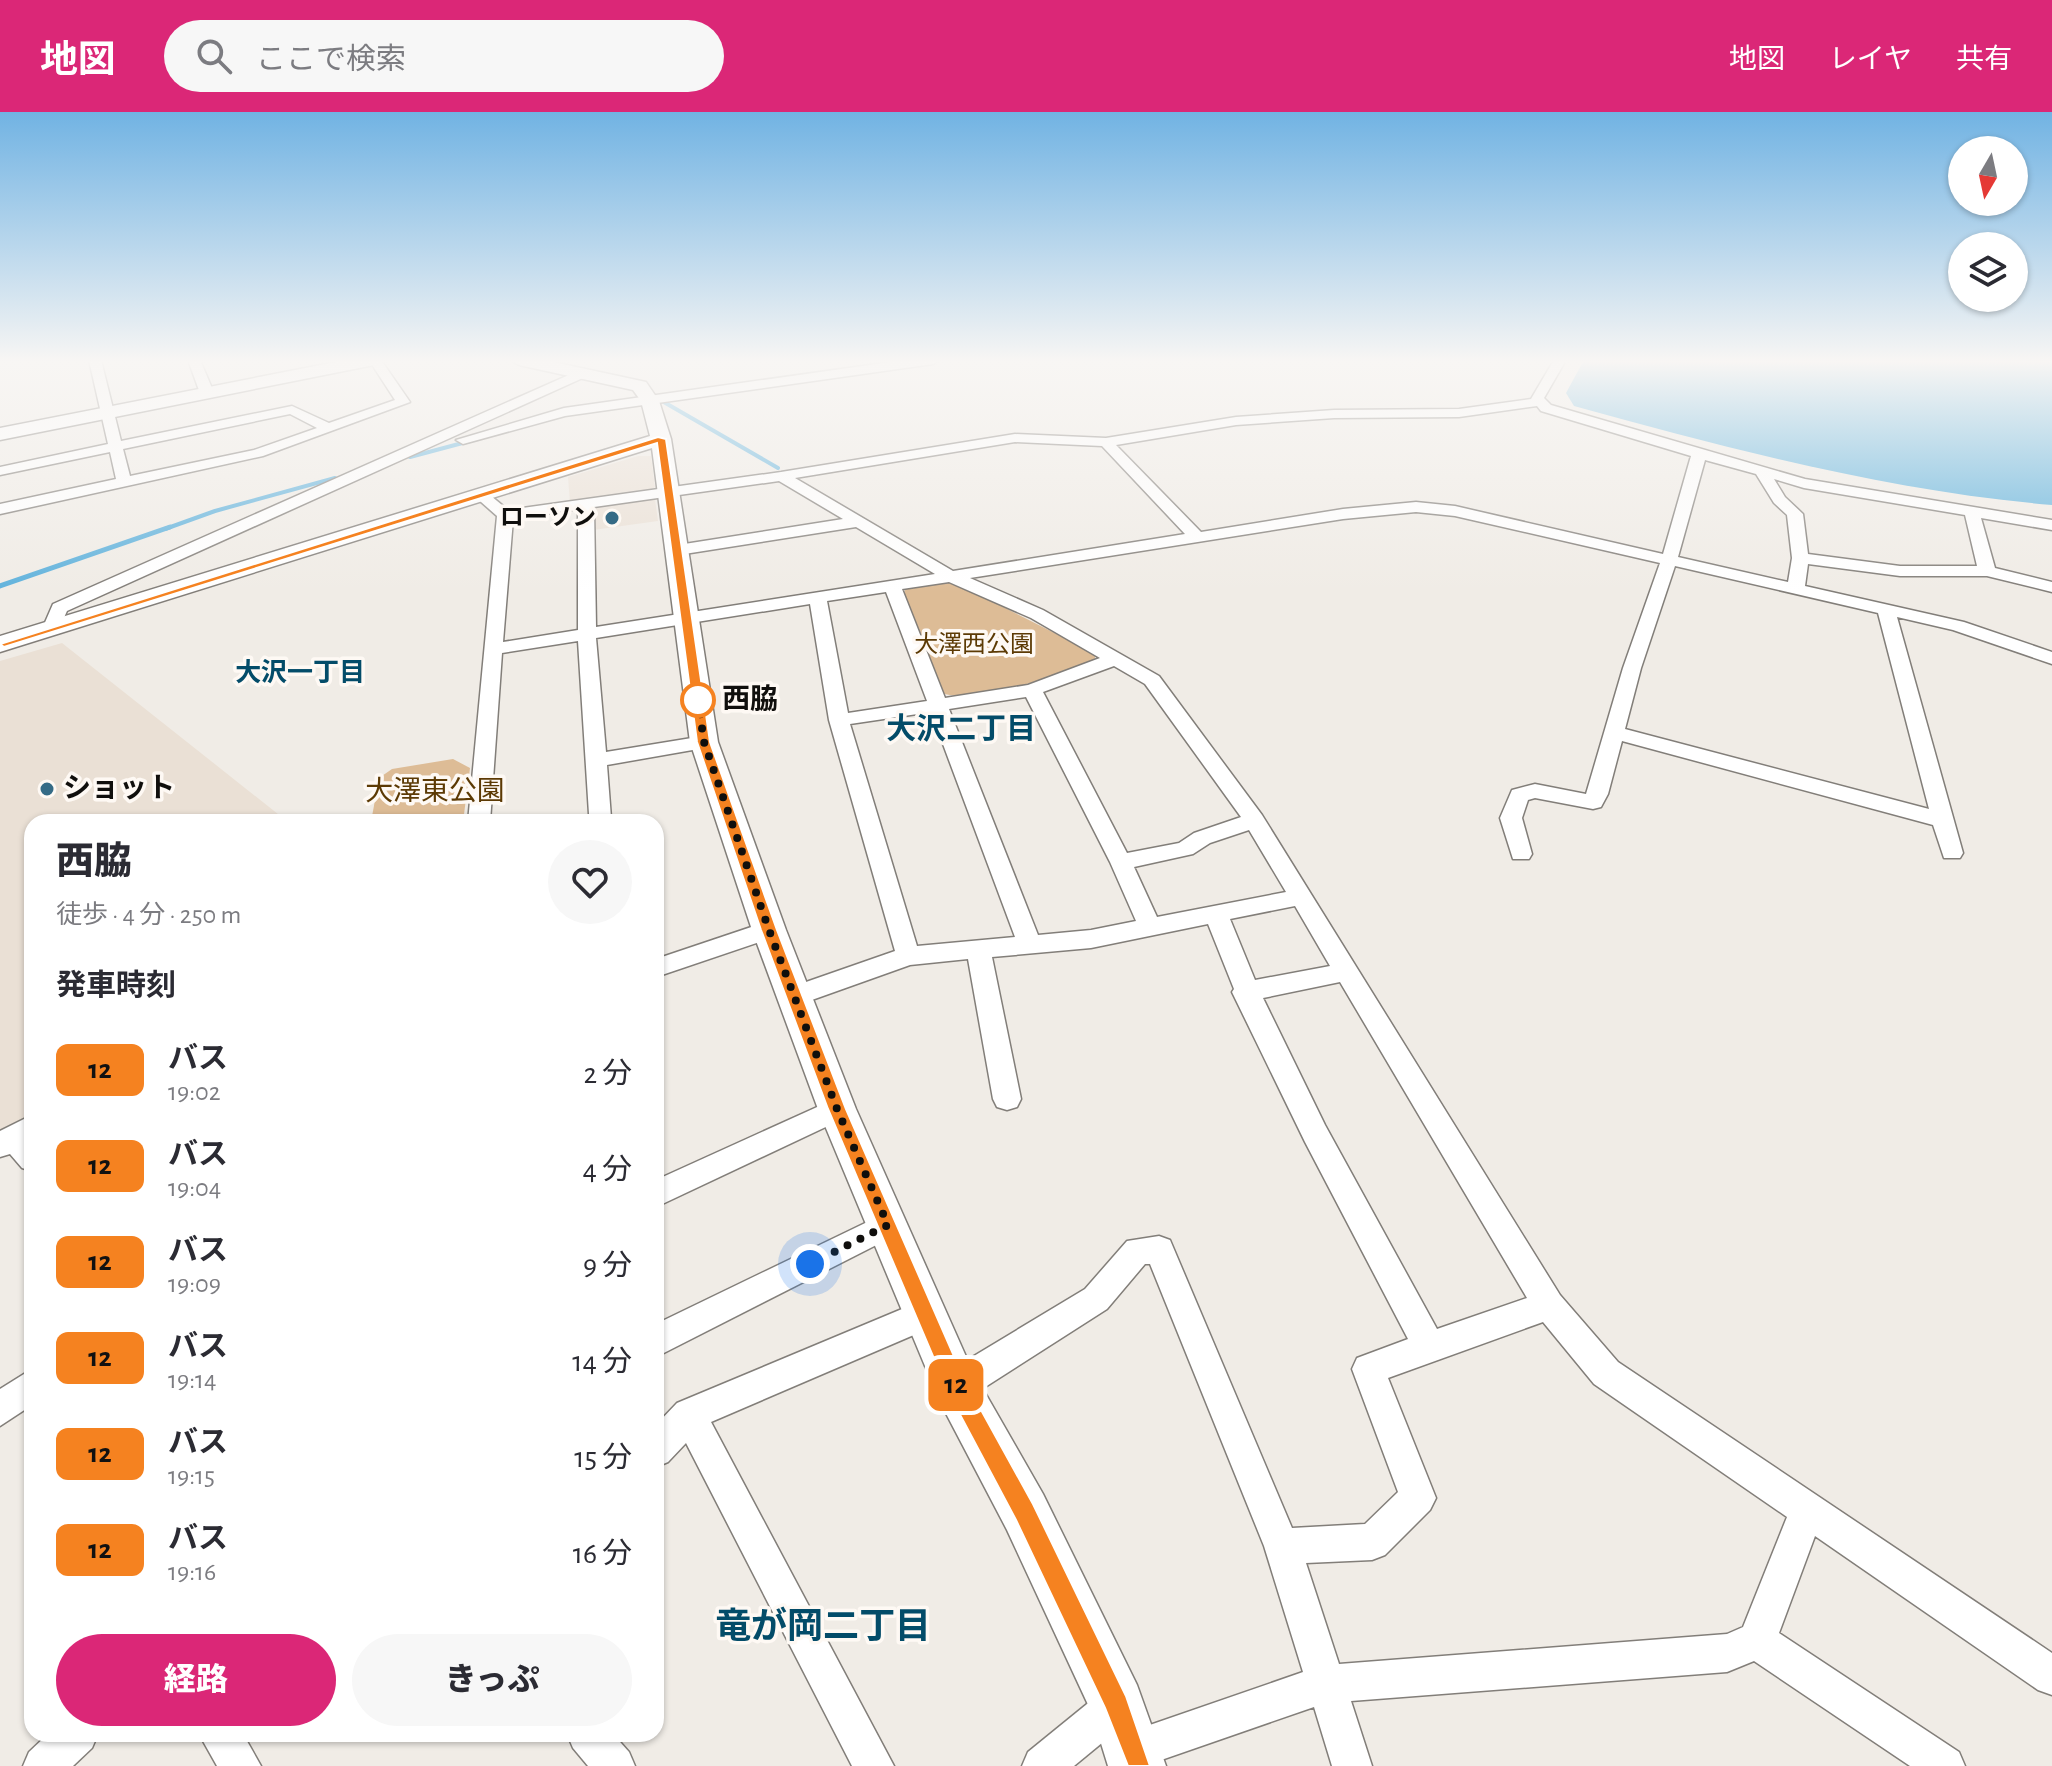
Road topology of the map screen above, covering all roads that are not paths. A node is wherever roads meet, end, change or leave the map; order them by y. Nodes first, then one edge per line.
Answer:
1 (115, 437) edge
2 (164, 437) edge
3 (302, 437) edge
4 (440, 437) edge
5 (468, 437) edge
6 (1136, 437) edge
7 (1641, 437) edge
8 (661, 439) joint
9 (1106, 442) junction
10 (118, 447) junction
11 (1699, 454) junction
12 (397, 456) junction
13 (0, 471) edge
14 (1763, 473) junction
15 (781, 476) junction
16 (124, 482) junction
17 (671, 492) junction
18 (480, 494) junction
19 (586, 504) junction
20 (0, 509) edge
21 (1972, 513) junction
22 (505, 515) junction
23 (857, 522) junction
24 (2052, 525) edge
25 (1198, 538) junction
26 (678, 550) junction
27 (1800, 558) junction
28 (1669, 561) junction
29 (1987, 571) junction
30 (950, 576) junction
31 (893, 587) junction
32 (2052, 587) edge
33 (1796, 589) junction
34 (818, 598) junction
35 (1886, 610) junction
36 (687, 617) junction
37 (52, 627) junction
38 (587, 634) junction
39 (0, 644) edge
40 (494, 649) junction
41 (2052, 658) edge
42 (1114, 659) junction
43 (1032, 690) junction
44 (940, 705) junction
45 (839, 720) junction
46 (1613, 732) junction
47 (704, 742) junction
48 (596, 760) junction
49 (480, 814) edge
50 (597, 814) edge
51 (1254, 820) junction
52 (1943, 820) junction
53 (1952, 853) dead end
54 (1521, 854) dead end
55 (1121, 862) junction
56 (1300, 897) junction
57 (1216, 913) junction
58 (1149, 925) junction
59 (769, 930) junction
60 (1029, 943) junction
61 (978, 948) junction
62 (908, 956) junction
63 (664, 965) edge
64 (1346, 972) junction
65 (1245, 992) junction
66 (795, 996) junction
67 (1007, 1099) dead end
68 (837, 1109) junction
69 (664, 1190) edge
70 (888, 1225) junction
71 (1549, 1305) junction
72 (926, 1314) junction
73 (664, 1337) edge
74 (1430, 1347) junction
75 (956, 1386) junction
76 (24, 1391) edge
77 (0, 1409) edge
78 (689, 1415) junction
79 (664, 1442) edge
80 (1807, 1510) junction
81 (1282, 1546) junction
82 (1757, 1641) junction
83 (2052, 1676) edge
84 (1325, 1684) junction
85 (1117, 1705) junction
86 (69, 1742) edge
87 (224, 1742) edge
88 (594, 1742) edge
89 (1134, 1758) edge
90 (43, 1766) edge
91 (241, 1766) edge
92 (615, 1766) edge
93 (874, 1766) edge
94 (1042, 1766) edge
95 (1352, 1766) edge
96 (1945, 1766) edge

1 - 10 street
2 - 10 street
3 - 16 street
4 - 12 street
5 - 12 street
6 - 9 street
7 - 11 street
8 - 17 main road
8 - 18 main road
9 - 15 street
9 - 25 street
10 - 13 street
10 - 16 street
11 - 14 street
11 - 28 street
12 - 37 street
14 - 21 street
14 - 27 street
15 - 17 street
15 - 23 street
16 - 20 street
17 - 19 street
17 - 26 main road
18 - 22 street
18 - 37 main road
19 - 22 street
19 - 38 street
21 - 24 street
21 - 29 street
22 - 40 street
23 - 26 street
23 - 30 street
25 - 28 street
25 - 30 street
26 - 36 main road
27 - 29 street
27 - 33 street
28 - 33 street
28 - 46 street
29 - 32 street
30 - 31 street
30 - 42 street
31 - 34 street
31 - 44 street
33 - 35 street
34 - 36 street
34 - 45 street
35 - 41 street
35 - 52 street
36 - 38 street
36 - 47 main road
37 - 39 main road
38 - 40 street
38 - 48 street
40 - 49 street
42 - 43 street
42 - 51 street
43 - 44 street
43 - 55 street
44 - 45 street
44 - 60 street
45 - 62 street
46 - 52 street
46 - 54 street
47 - 48 street
47 - 59 main road
48 - 50 street
51 - 55 street
51 - 56 street
52 - 53 street
55 - 58 street
56 - 57 street
56 - 64 street
57 - 58 street
57 - 65 street
58 - 60 street
59 - 63 street
59 - 66 main road
60 - 61 street
61 - 62 street
61 - 67 street
62 - 66 street
64 - 65 street
64 - 71 street
65 - 74 street
66 - 68 main road
68 - 69 street
68 - 70 main road
70 - 72 main road
70 - 73 street
71 - 74 street
71 - 80 street
72 - 75 main road
72 - 78 street
74 - 81 street
75 - 81 street
75 - 85 main road
76 - 77 street
78 - 79 street
78 - 93 street
80 - 82 street
80 - 83 street
81 - 84 street
82 - 84 street
82 - 96 street
84 - 89 street
84 - 95 street
85 - 89 main road
85 - 94 street
86 - 90 street
87 - 91 street
88 - 92 street

